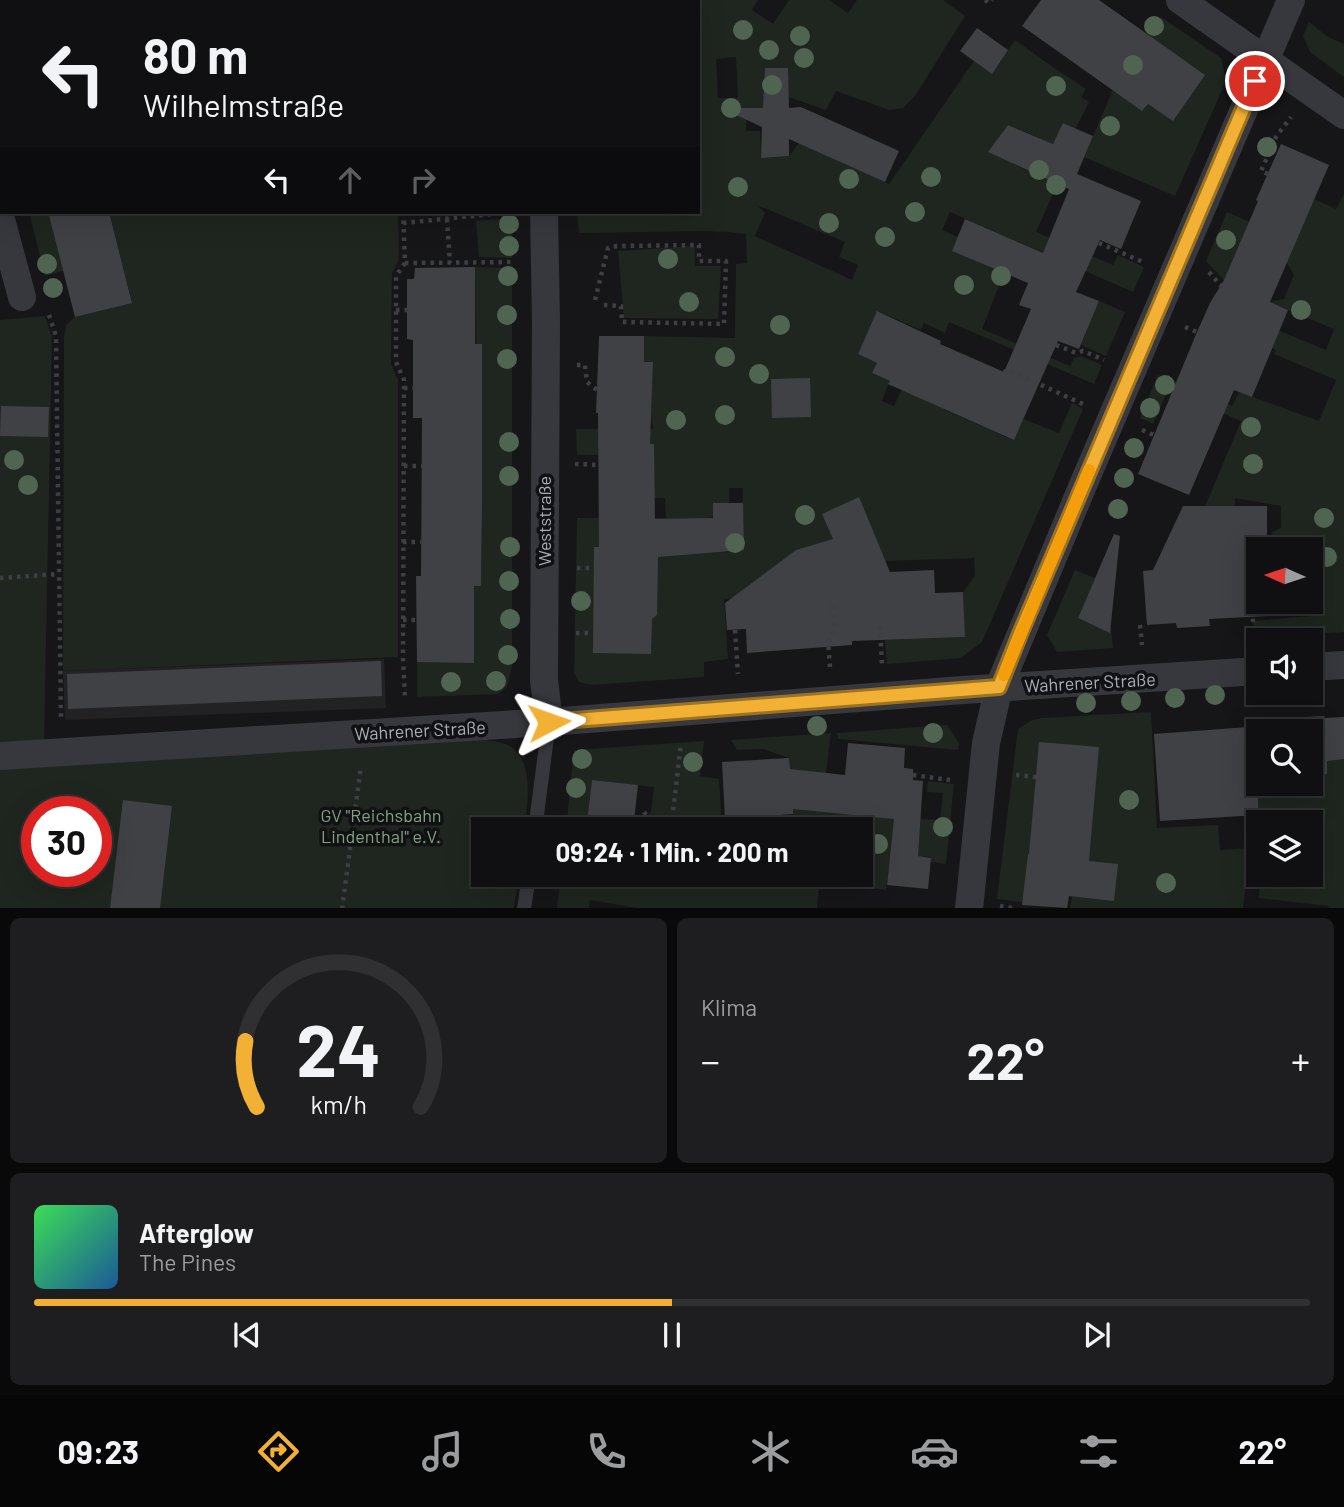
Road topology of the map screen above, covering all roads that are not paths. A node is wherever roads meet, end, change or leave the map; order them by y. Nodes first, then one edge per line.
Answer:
1 (1180, 0) edge
2 (1291, 0) edge
3 (1265, 60) junction
4 (1344, 116) edge
5 (544, 214) edge
6 (0, 216) edge
7 (22, 297) road end
8 (1246, 659) edge
9 (1344, 665) edge
10 (1323, 666) edge
11 (999, 687) junction
12 (549, 722) junction
13 (0, 756) edge
14 (537, 817) edge
15 (527, 887) edge
16 (524, 908) edge
17 (969, 908) edge

1 - 3 street
2 - 3 street
3 - 4 street
3 - 11 street
5 - 12 street, Weststraße
6 - 7 street
8 - 11 street, Wahrener Straße
9 - 10 street
11 - 12 street, Wahrener Straße
11 - 17 street
12 - 13 street, Wahrener Straße
12 - 14 lane, Weststraße
15 - 16 lane

